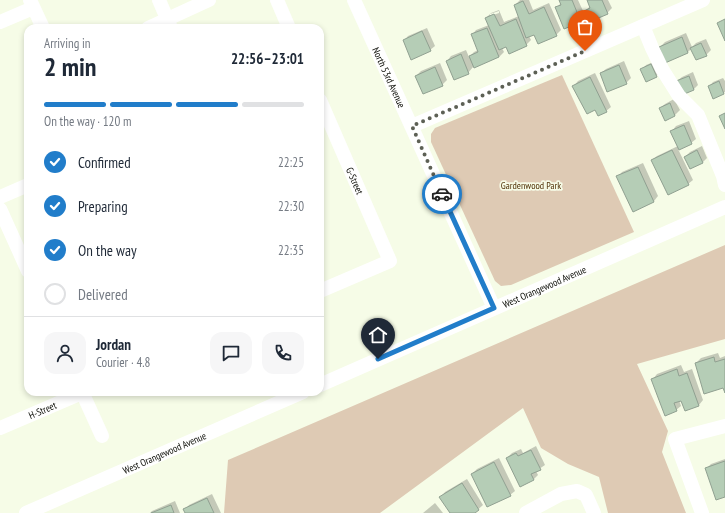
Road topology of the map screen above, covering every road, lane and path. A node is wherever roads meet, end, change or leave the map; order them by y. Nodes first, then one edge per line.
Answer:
1 (159, 0) edge
2 (208, 0) edge
3 (277, 0) edge
4 (354, 0) edge
5 (703, 0) edge
6 (32, 4) edge
7 (0, 22) edge
8 (169, 23) edge
9 (41, 24) edge
10 (287, 24) edge
11 (643, 26) junction
12 (324, 109) edge
13 (412, 126) junction
14 (725, 185) edge
15 (24, 187) edge
16 (0, 197) edge
17 (725, 207) edge
18 (0, 209) edge
19 (24, 262) edge
20 (324, 289) edge
21 (494, 308) junction
22 (324, 383) edge
23 (74, 396) edge
24 (85, 396) edge
25 (294, 396) edge
26 (725, 426) edge
27 (0, 428) edge
28 (102, 436) dead end
29 (26, 513) edge
30 (526, 513) edge
31 (594, 513) edge
32 (702, 513) edge

1 - 8 street
2 - 8 street
3 - 10 street
4 - 13 street, North 53rd Avenue
5 - 11 street
6 - 7 street
6 - 9 street
11 - 13 street
11 - 14 street
12 - 20 street, G-Street
13 - 21 street, North 53rd Avenue
15 - 16 street
17 - 21 street, West Orangewood Avenue
18 - 19 street
21 - 22 street, West Orangewood Avenue
23 - 27 street, H-Street
24 - 28 street
25 - 29 street, West Orangewood Avenue
26 - 32 street
30 - 31 street

